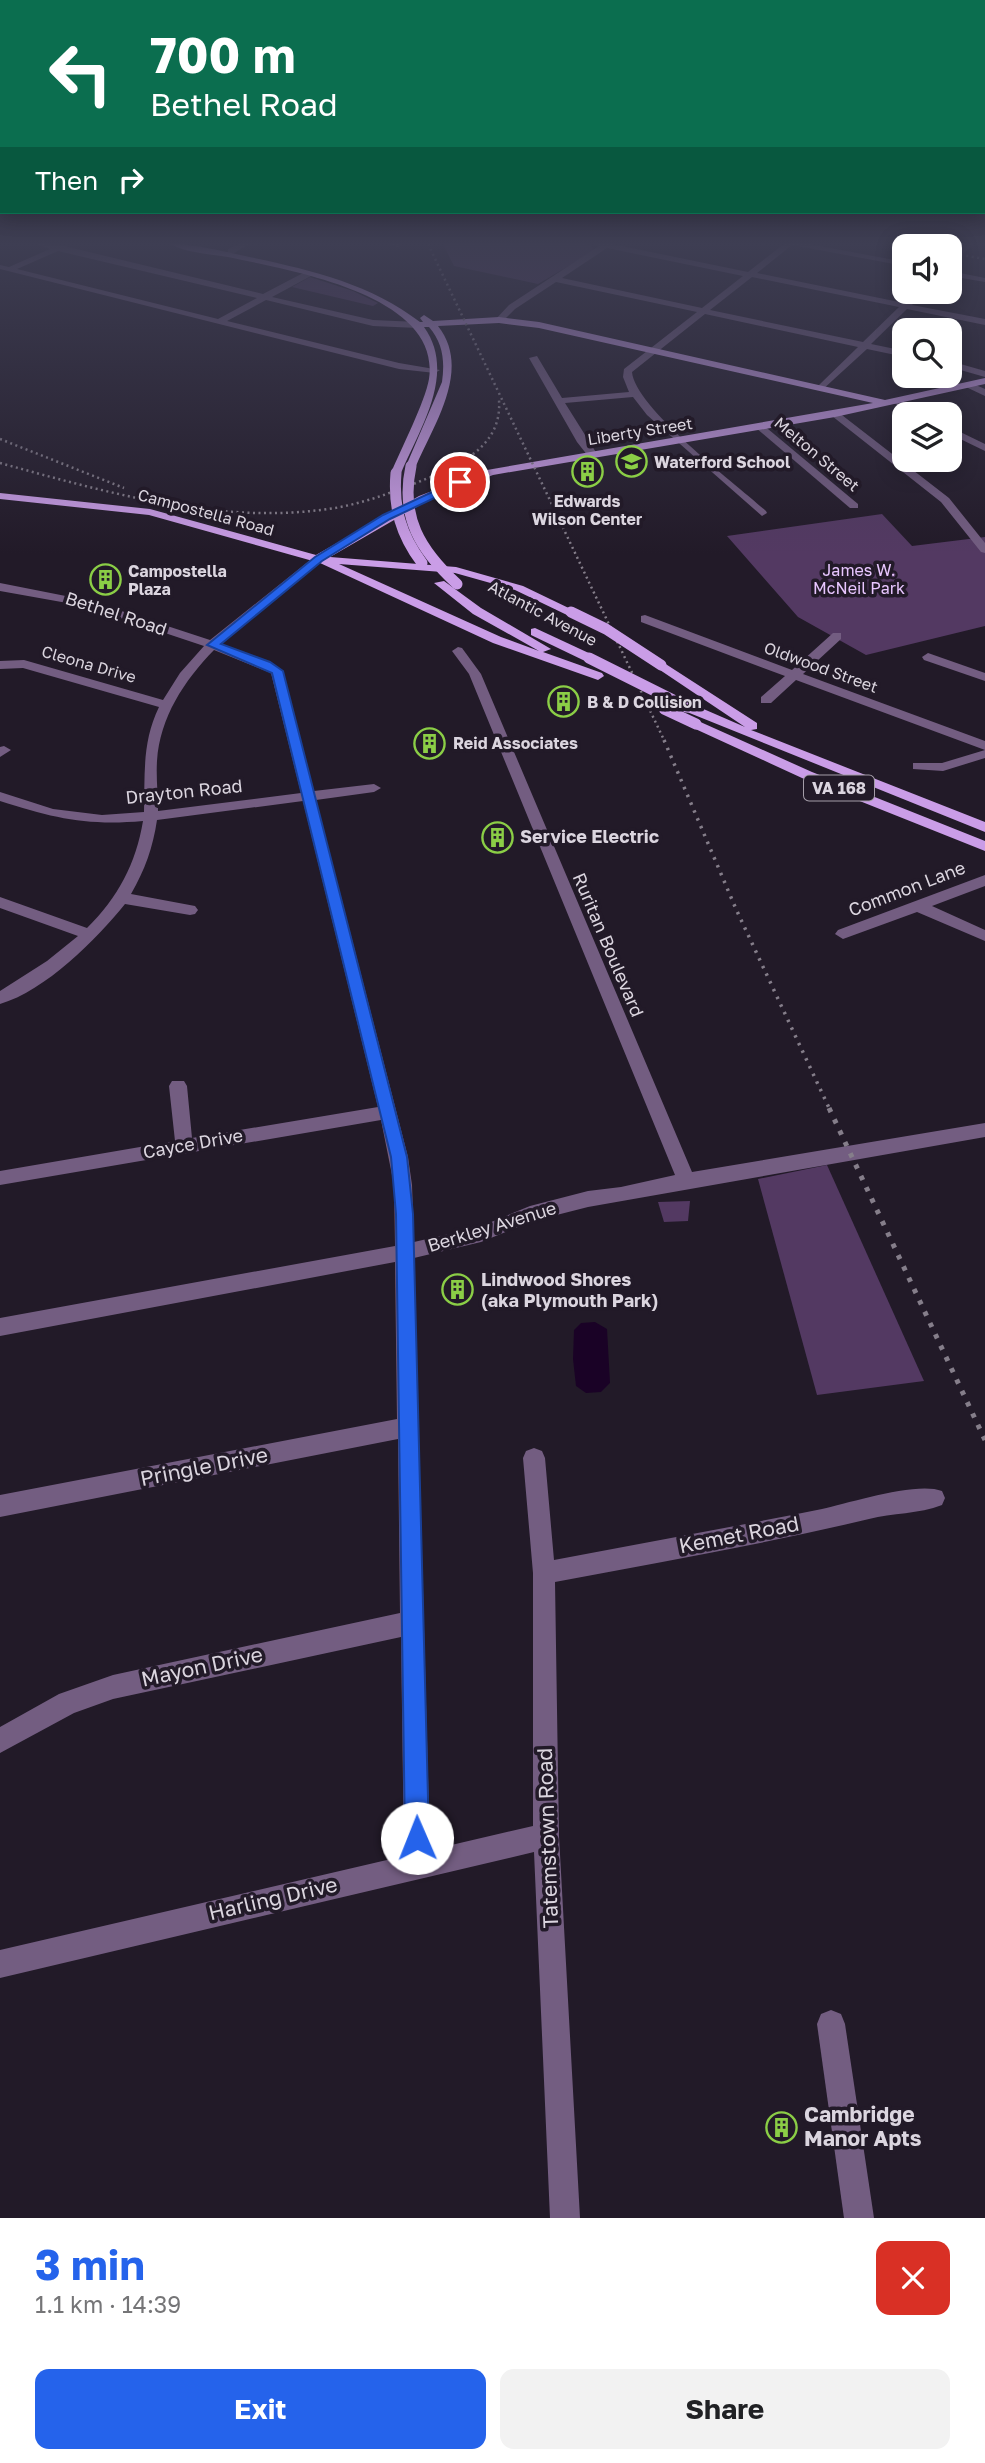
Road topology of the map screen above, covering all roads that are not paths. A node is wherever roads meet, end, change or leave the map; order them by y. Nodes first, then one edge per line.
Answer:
1 (325, 348) edge
2 (430, 348) edge
3 (446, 348) edge
4 (642, 348) edge
5 (656, 348) edge
6 (863, 348) edge
7 (873, 348) edge
8 (653, 350) junction
9 (892, 351) edge
10 (534, 358) dead end
11 (962, 367) edge
12 (435, 370) junction
13 (985, 374) edge
14 (985, 381) edge
15 (969, 385) junction
16 (821, 388) junction
17 (985, 393) edge
18 (635, 394) junction
19 (560, 401) junction
20 (897, 402) edge
21 (892, 403) edge
22 (892, 403) edge
23 (835, 414) junction
24 (759, 426) junction
25 (962, 437) edge
26 (682, 440) junction
27 (985, 449) edge
28 (592, 454) junction
29 (0, 496) edge
30 (854, 506) dead end
31 (762, 513) dead end
32 (985, 550) edge
33 (318, 559) junction
34 (0, 587) edge
35 (645, 620) dead end
36 (836, 636) dead end
37 (213, 645) junction
38 (458, 651) dead end
39 (928, 657) dead end
40 (0, 665) edge
41 (795, 675) junction
42 (598, 676) junction
43 (985, 677) edge
44 (766, 700) dead end
45 (167, 705) junction
46 (985, 746) edge
47 (797, 753) junction
48 (985, 754) edge
49 (918, 766) dead end
50 (374, 788) dead end
51 (0, 796) edge
52 (309, 797) junction
53 (151, 816) junction
54 (985, 827) edge
55 (985, 846) edge
56 (985, 880) edge
57 (122, 898) junction
58 (0, 902) edge
59 (918, 906) junction
60 (190, 910) dead end
61 (843, 934) dead end
62 (90, 935) junction
63 (985, 936) edge
64 (0, 998) edge
65 (178, 1086) dead end
66 (386, 1112) junction
67 (985, 1130) edge
68 (184, 1145) junction
69 (0, 1178) edge
70 (686, 1180) junction
71 (405, 1252) junction
72 (0, 1327) edge
73 (409, 1427) junction
74 (534, 1458) dead end
75 (934, 1498) dead end
76 (0, 1506) edge
77 (544, 1573) junction
78 (414, 1622) junction
79 (0, 1741) edge
80 (546, 1836) junction
81 (417, 1865) junction
82 (0, 1964) edge
83 (831, 2024) dead end
84 (565, 2218) edge
85 (859, 2218) edge

1 - 12 street
2 - 12 main road
3 - 47 main road, Atlantic Avenue / VA 168, bridge
4 - 8 main road
5 - 8 street
6 - 16 street
7 - 9 street
8 - 16 main road
8 - 18 street
10 - 19 street
11 - 13 street
12 - 42 main road, Atlantic Avenue / VA 168, bridge
14 - 15 main road, Liberty Street
15 - 17 street
15 - 20 main road, Liberty Street
16 - 21 main road
18 - 19 street
18 - 26 street
19 - 28 street
22 - 23 main road, Liberty Street
23 - 24 main road, Liberty Street
23 - 32 street
24 - 26 main road, Liberty Street
24 - 30 street, Melton Street
25 - 27 street
26 - 28 main road, Liberty Street
26 - 31 street
28 - 33 main road, Liberty Street
29 - 33 main road, Campostella Road
33 - 37 street
33 - 42 main road
33 - 47 main road, bridge
34 - 37 street, Bethel Road
35 - 41 street, Oldwood Street
36 - 41 street
37 - 45 street
37 - 52 street, Bethel Road
38 - 70 street, Ruritan Boulevard
39 - 43 street
40 - 45 street, Cleona Drive
41 - 44 street
41 - 46 street, Oldwood Street
42 - 55 main road, VA 168, bridge
45 - 53 street
47 - 54 main road, VA 168
48 - 49 street
50 - 52 street, Drayton Road
51 - 53 street, Drayton Road
52 - 53 street, Drayton Road
52 - 66 street, Bethel Road
53 - 57 street
56 - 59 street, Common Lane
57 - 60 street
57 - 62 street
58 - 62 street
59 - 61 street, Common Lane
59 - 63 street
62 - 64 street
65 - 68 street
66 - 68 street, Cayce Drive
66 - 71 street, Bethel Road
67 - 70 street, Berkley Avenue
68 - 69 street, Cayce Drive
70 - 71 street, Berkley Avenue
71 - 72 street, Berkley Avenue
71 - 73 street, Bethel Road
73 - 76 street, Pringle Drive
73 - 78 street, Bethel Road
74 - 77 street, Tatemstown Road
75 - 77 street, Kemet Road
77 - 80 street, Tatemstown Road
78 - 79 street, Mayon Drive
78 - 81 street, Bethel Road
80 - 81 street, Harling Drive
80 - 84 street, Tatemstown Road
81 - 82 street, Harling Drive
83 - 85 street

